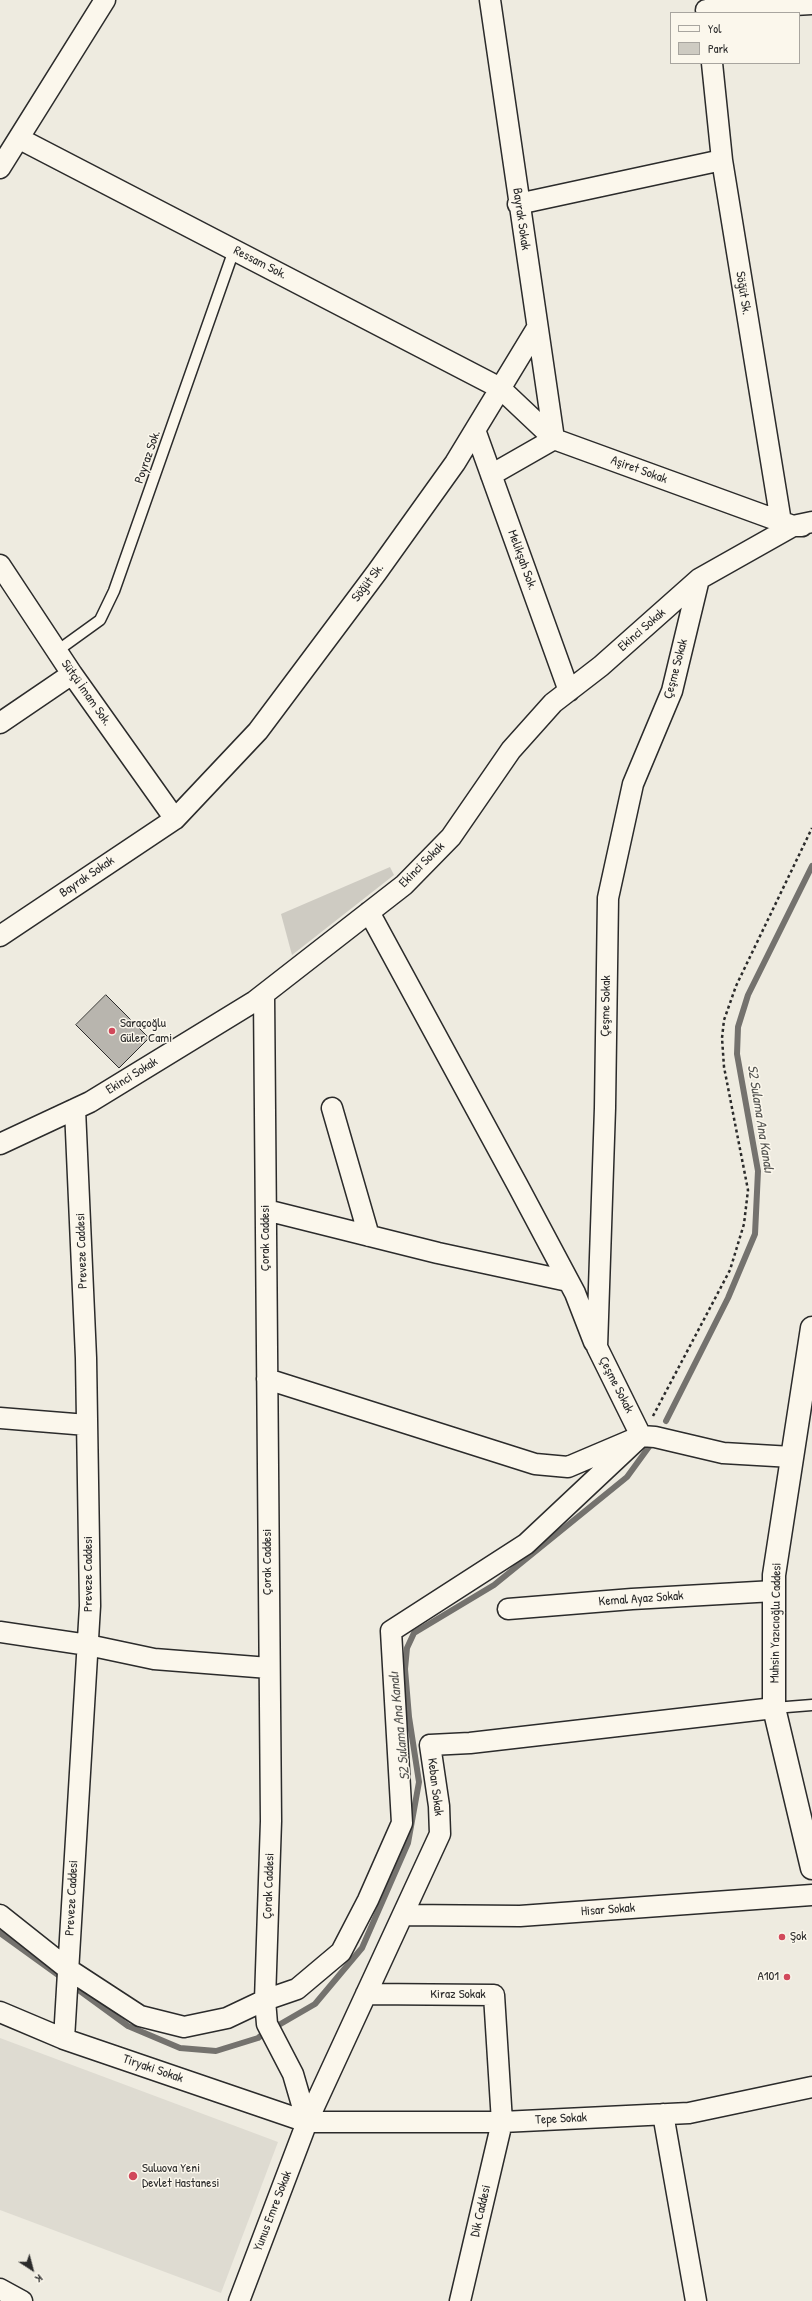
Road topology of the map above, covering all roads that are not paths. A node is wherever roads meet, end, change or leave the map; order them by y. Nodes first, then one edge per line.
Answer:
1 (105, 0) edge
2 (490, 0) edge
3 (812, 4) edge
4 (706, 8) edge
5 (712, 64) edge
6 (20, 139) junction
7 (722, 160) junction
8 (0, 168) edge
9 (518, 204) junction
10 (234, 250) junction
11 (537, 328) junction
12 (500, 388) junction
13 (475, 430) junction
14 (554, 439) junction
15 (491, 475) junction
16 (812, 522) edge
17 (795, 525) edge
18 (0, 565) edge
19 (699, 579) junction
20 (57, 651) junction
21 (72, 674) junction
22 (569, 691) junction
23 (0, 723) edge
24 (175, 819) junction
25 (369, 912) junction
26 (0, 936) edge
27 (264, 994) junction
28 (332, 1108) dead end
29 (75, 1109) junction
30 (0, 1144) edge
31 (266, 1210) junction
32 (369, 1236) junction
33 (568, 1281) junction
34 (812, 1328) edge
35 (597, 1348) junction
36 (267, 1379) junction
37 (0, 1418) edge
38 (87, 1425) junction
39 (641, 1436) junction
40 (792, 1457) junction
41 (774, 1591) junction
42 (508, 1609) dead end
43 (0, 1632) edge
44 (88, 1645) junction
45 (269, 1668) junction
46 (812, 1705) edge
47 (774, 1708) junction
48 (812, 1868) edge
49 (812, 1895) edge
50 (0, 1914) edge
51 (403, 1915) junction
52 (68, 1969) junction
53 (366, 1994) junction
54 (265, 2000) junction
55 (0, 2012) edge
56 (64, 2039) junction
57 (812, 2087) edge
58 (663, 2114) junction
59 (307, 2122) junction
60 (502, 2122) junction
61 (0, 2289) edge
62 (22, 2301) edge
63 (239, 2301) edge
64 (460, 2301) edge
65 (696, 2301) edge

1 - 6 street
2 - 9 street, Bayrak Sokak
3 - 4 street
5 - 7 street, Söğüt Sk.
6 - 8 street
6 - 10 street, Ressam Sok.
7 - 9 street
7 - 17 street, Söğüt Sk.
9 - 11 street, Bayrak Sokak
10 - 12 street, Ressam Sok.
10 - 20 lane, Poyraz Sok.
11 - 12 street, Söğüt Sk.
11 - 14 street, Bayrak Sokak
12 - 13 street, Söğüt Sk.
12 - 14 street, Aşiret Sokak
13 - 15 street, Melikşah Sok.
13 - 24 street, Söğüt Sk.
14 - 15 street
14 - 17 street, Aşiret Sokak
15 - 22 street, Melikşah Sok.
16 - 17 street
17 - 19 street, Ekinci Sokak
18 - 20 street, Sütçü İmam Sok.
19 - 22 street, Ekinci Sokak
19 - 35 street, Çeşme Sokak
20 - 21 street, Sütçü İmam Sok.
21 - 23 street
21 - 24 street, Sütçü İmam Sok.
22 - 25 street, Ekinci Sokak
24 - 26 street, Bayrak Sokak
25 - 27 street, Ekinci Sokak
25 - 33 street
27 - 29 street, Ekinci Sokak
27 - 31 street, Çorak Caddesi
28 - 32 street
29 - 30 street, Ekinci Sokak
29 - 38 street, Preveze Caddesi
31 - 32 street
31 - 36 street, Çorak Caddesi
32 - 33 street
33 - 35 street
34 - 40 main road, Muhsin Yazıcıoğlu Caddesi
35 - 39 street, Çeşme Sokak
36 - 39 street
36 - 45 street, Çorak Caddesi
37 - 38 street
38 - 44 street, Preveze Caddesi
39 - 40 street
39 - 54 street
40 - 41 main road, Muhsin Yazıcıoğlu Caddesi
41 - 42 street, Kemal Ayaz Sokak
41 - 47 main road, Muhsin Yazıcıoğlu Caddesi
43 - 44 street
44 - 45 street
44 - 52 street, Preveze Caddesi
45 - 54 street, Çorak Caddesi
46 - 47 lane
47 - 48 main road, Muhsin Yazıcıoğlu Caddesi
47 - 51 street, Keban Sokak
49 - 51 street, Hisar Sokak
50 - 52 street
51 - 53 street, Keban Sokak
52 - 54 street
52 - 56 street, Preveze Caddesi
53 - 59 street, Keban Sokak
53 - 60 street, Kiraz Sokak
54 - 59 street, Çorak Caddesi
55 - 56 street, Tiryaki Sokak
56 - 59 street, Tiryaki Sokak
57 - 58 street, Tepe Sokak
58 - 60 street, Tepe Sokak
58 - 65 street
59 - 60 street, Tepe Sokak
59 - 63 street, Yunus Emre Sokak
60 - 64 street, Dik Caddesi
61 - 62 street

